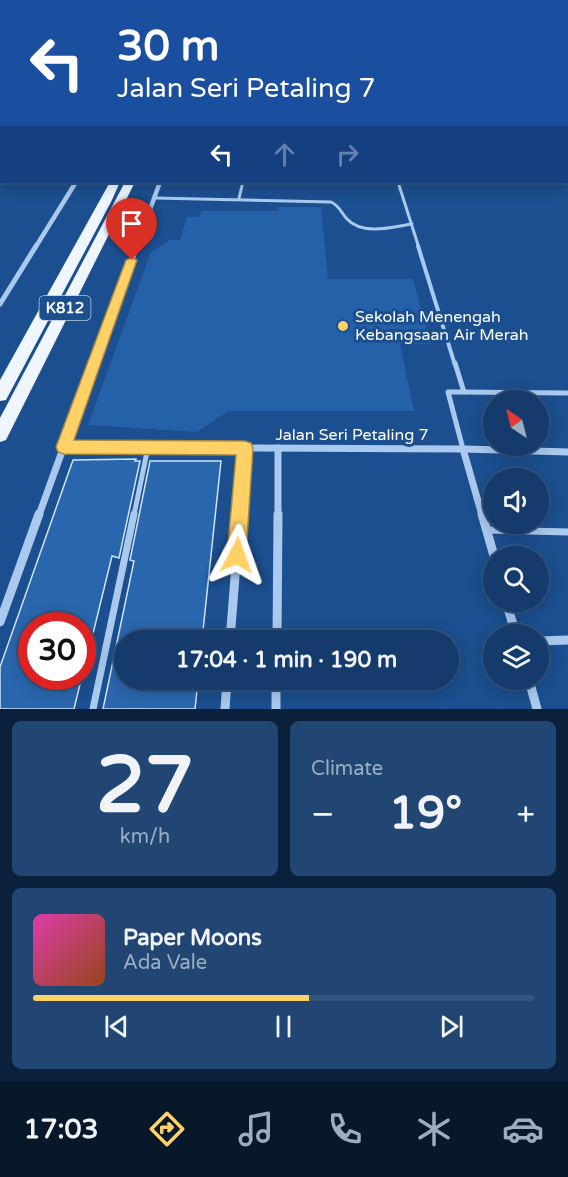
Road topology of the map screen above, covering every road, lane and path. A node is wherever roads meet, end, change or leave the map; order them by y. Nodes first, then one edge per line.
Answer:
1 (75, 183) edge
2 (115, 183) edge
3 (129, 183) edge
4 (160, 183) edge
5 (243, 183) edge
6 (398, 183) edge
7 (154, 198) junction
8 (239, 198) junction
9 (412, 224) junction
10 (0, 304) edge
11 (464, 392) junction
12 (568, 393) edge
13 (0, 394) edge
14 (0, 435) edge
15 (64, 447) junction
16 (148, 447) junction
17 (245, 448) junction
18 (278, 448) junction
19 (463, 449) junction
20 (568, 452) edge
21 (483, 519) edge
22 (549, 532) edge
23 (568, 532) edge
24 (0, 622) edge
25 (231, 630) edge
26 (277, 630) edge
27 (549, 640) edge
28 (568, 640) edge
29 (226, 690) edge
30 (276, 690) edge
31 (531, 690) edge
32 (93, 709) edge
33 (225, 709) edge
34 (276, 709) edge
35 (537, 709) edge

1 - 10 street
2 - 13 main road, K812
3 - 14 main road, K812
4 - 7 street
5 - 8 lane
6 - 9 lane
7 - 8 lane
7 - 15 street
8 - 9 lane
9 - 11 lane
11 - 12 lane
11 - 19 lane
15 - 16 street, Jalan Seri Petaling 7
15 - 24 street
16 - 17 street, Jalan Seri Petaling 7
16 - 32 lane
17 - 18 street, Jalan Seri Petaling 7
17 - 25 street
18 - 19 street, Jalan Seri Petaling 7
18 - 26 street
19 - 20 street, Jalan Seri Petaling 7
19 - 21 street
22 - 23 lane
27 - 28 street
29 - 33 street
30 - 34 street
31 - 35 street

